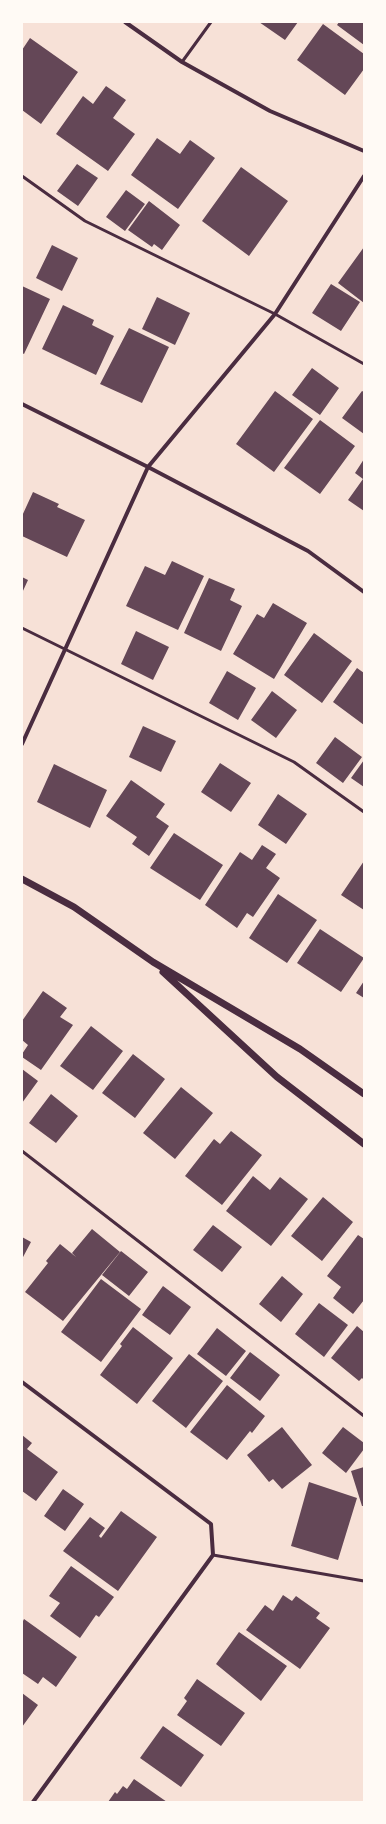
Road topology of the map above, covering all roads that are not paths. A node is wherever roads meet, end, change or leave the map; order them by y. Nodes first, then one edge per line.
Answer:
1 (125, 22) edge
2 (211, 22) edge
3 (182, 62) junction
4 (364, 151) edge
5 (22, 176) edge
6 (364, 176) edge
7 (275, 314) junction
8 (364, 364) edge
9 (22, 404) edge
10 (148, 467) junction
11 (364, 592) edge
12 (22, 628) edge
13 (65, 649) junction
14 (22, 744) edge
15 (364, 812) edge
16 (22, 879) edge
17 (153, 962) junction
18 (364, 1094) edge
19 (364, 1144) edge
20 (22, 1151) edge
21 (22, 1382) edge
22 (364, 1416) edge
23 (213, 1555) junction
24 (364, 1581) edge
25 (33, 1802) edge

1 - 3 street
2 - 3 lane
3 - 4 street
5 - 7 lane
6 - 7 street
7 - 8 lane
7 - 10 street
9 - 10 street
10 - 11 street
10 - 13 street
12 - 13 lane
13 - 14 street
13 - 15 lane
16 - 17 street
17 - 18 street
17 - 19 street
20 - 22 lane
21 - 23 street
23 - 24 lane
23 - 25 street

